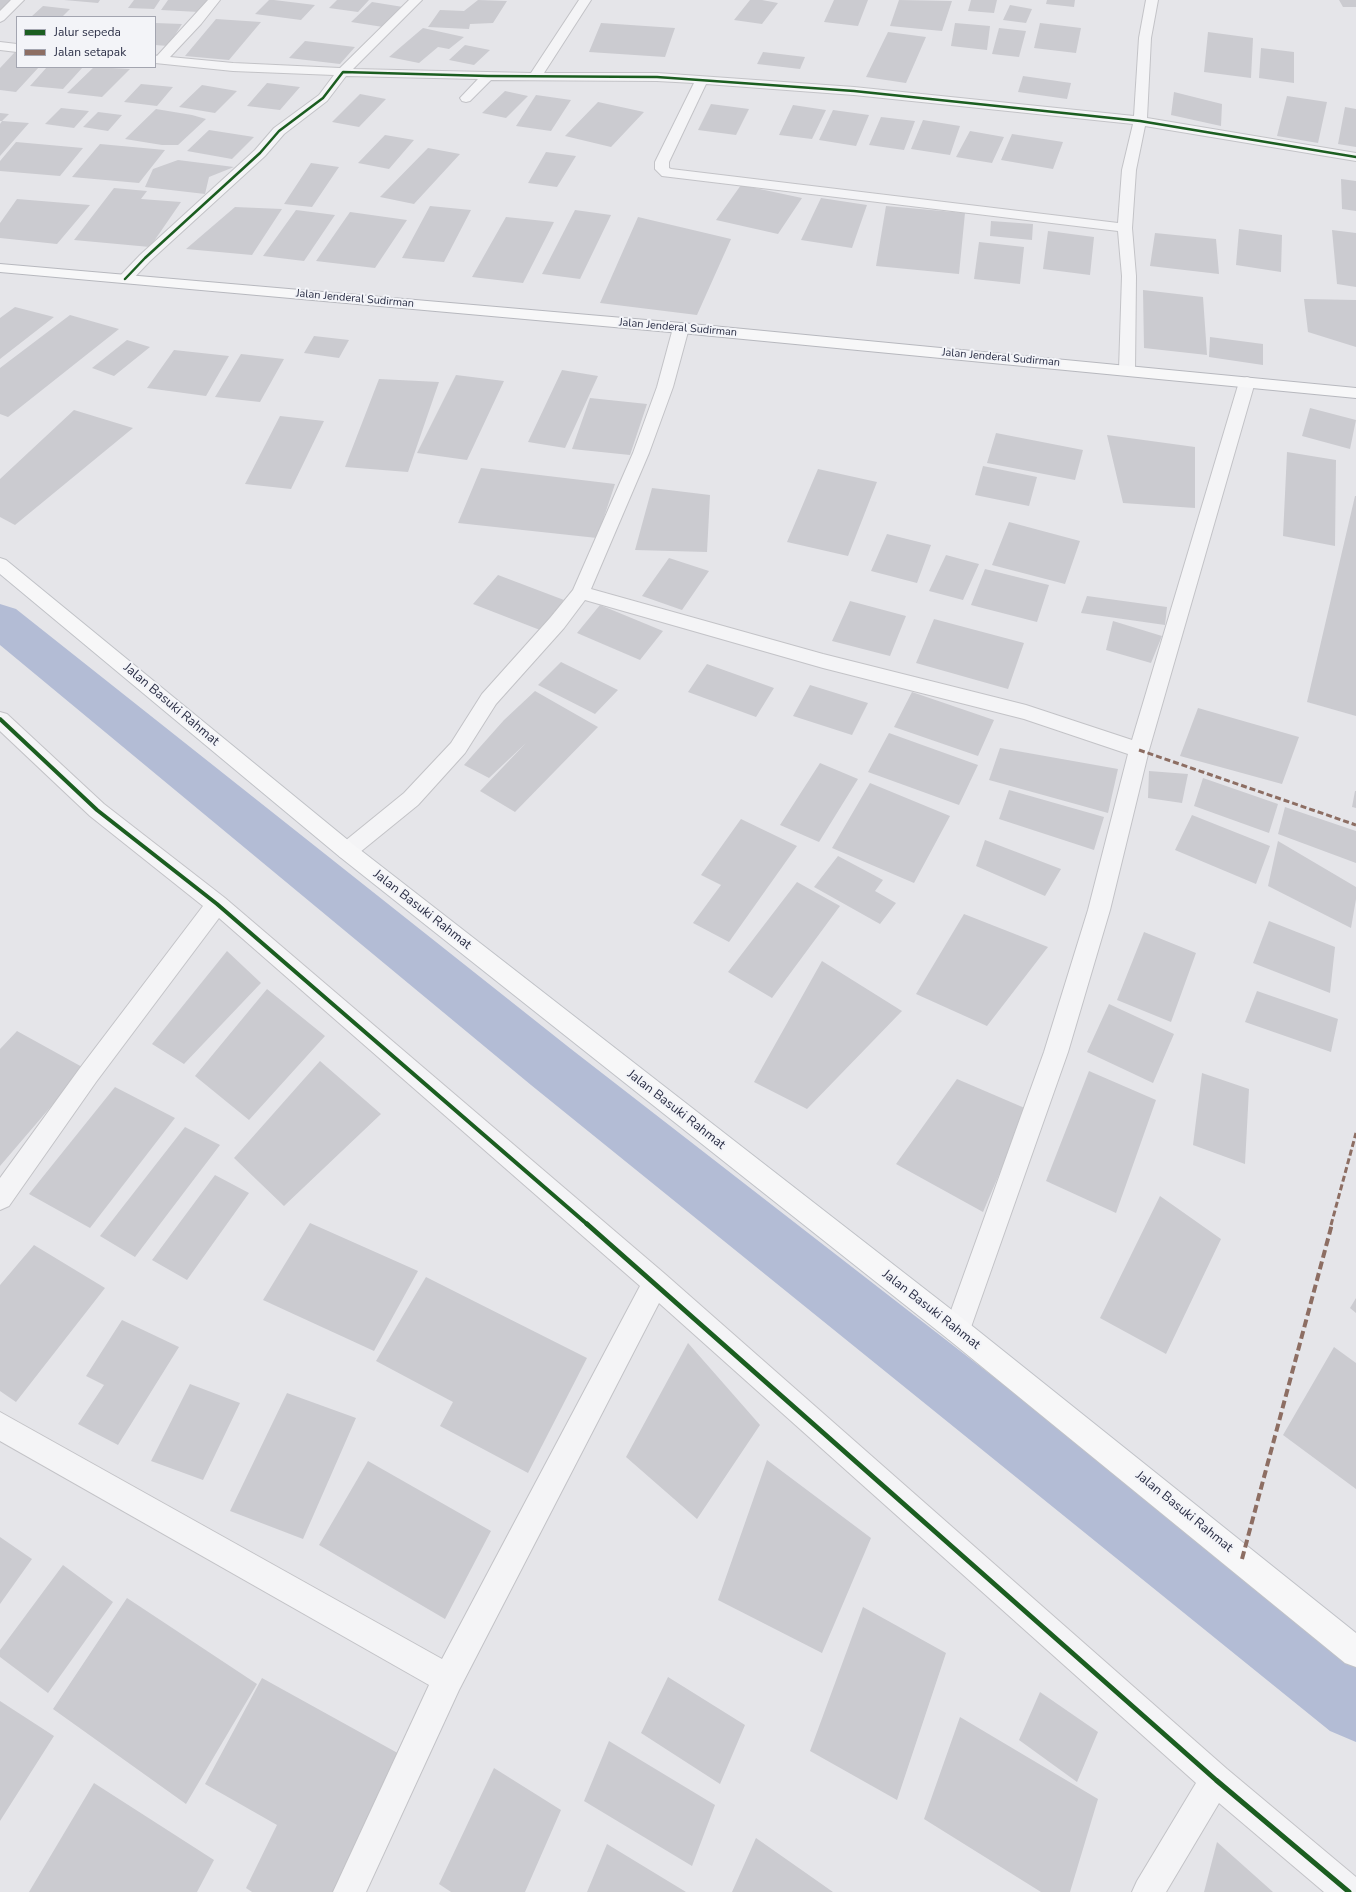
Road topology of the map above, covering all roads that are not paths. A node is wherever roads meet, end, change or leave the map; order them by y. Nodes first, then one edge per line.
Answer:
1 (18, 0) edge
2 (214, 0) edge
3 (416, 0) edge
4 (585, 0) edge
5 (1152, 0) edge
6 (0, 18) edge
7 (0, 46) edge
8 (16, 48) edge
9 (157, 60) edge
10 (343, 72) junction
11 (536, 75) junction
12 (488, 76) junction
13 (702, 80) junction
14 (466, 98) dead end
15 (1140, 121) junction
16 (1356, 157) edge
17 (1126, 228) junction
18 (0, 268) edge
19 (125, 279) junction
20 (681, 328) junction
21 (1127, 370) junction
22 (1247, 382) junction
23 (1356, 392) edge
24 (0, 564) edge
25 (581, 592) junction
26 (0, 719) edge
27 (1138, 750) junction
28 (346, 851) junction
29 (217, 904) junction
30 (0, 1198) edge
31 (656, 1283) junction
32 (957, 1330) junction
33 (0, 1426) edge
34 (1356, 1652) edge
35 (448, 1679) junction
36 (1216, 1780) junction
37 (349, 1892) edge
38 (1148, 1892) edge
39 (1349, 1892) edge

1 - 6 street
2 - 9 street
3 - 10 street
4 - 11 street
5 - 15 street
7 - 8 street
9 - 10 street
10 - 12 street
10 - 19 street
11 - 12 street
11 - 13 street
12 - 14 street
13 - 15 street
13 - 17 street
15 - 16 street
15 - 17 street
17 - 21 street
18 - 19 main road, Jalan Jenderal Sudirman
19 - 20 main road, Jalan Jenderal Sudirman
20 - 21 main road, Jalan Jenderal Sudirman
20 - 25 street
21 - 22 main road, Jalan Jenderal Sudirman
22 - 23 main road, Jalan Jenderal Sudirman
22 - 27 street
24 - 28 main road, Jalan Basuki Rahmat
25 - 27 street
25 - 28 street
26 - 29 street
27 - 32 street
28 - 32 main road, Jalan Basuki Rahmat
29 - 30 street
29 - 31 street
31 - 35 street
31 - 36 street
32 - 34 main road, Jalan Basuki Rahmat
33 - 35 street
35 - 37 street
36 - 38 street
36 - 39 street

